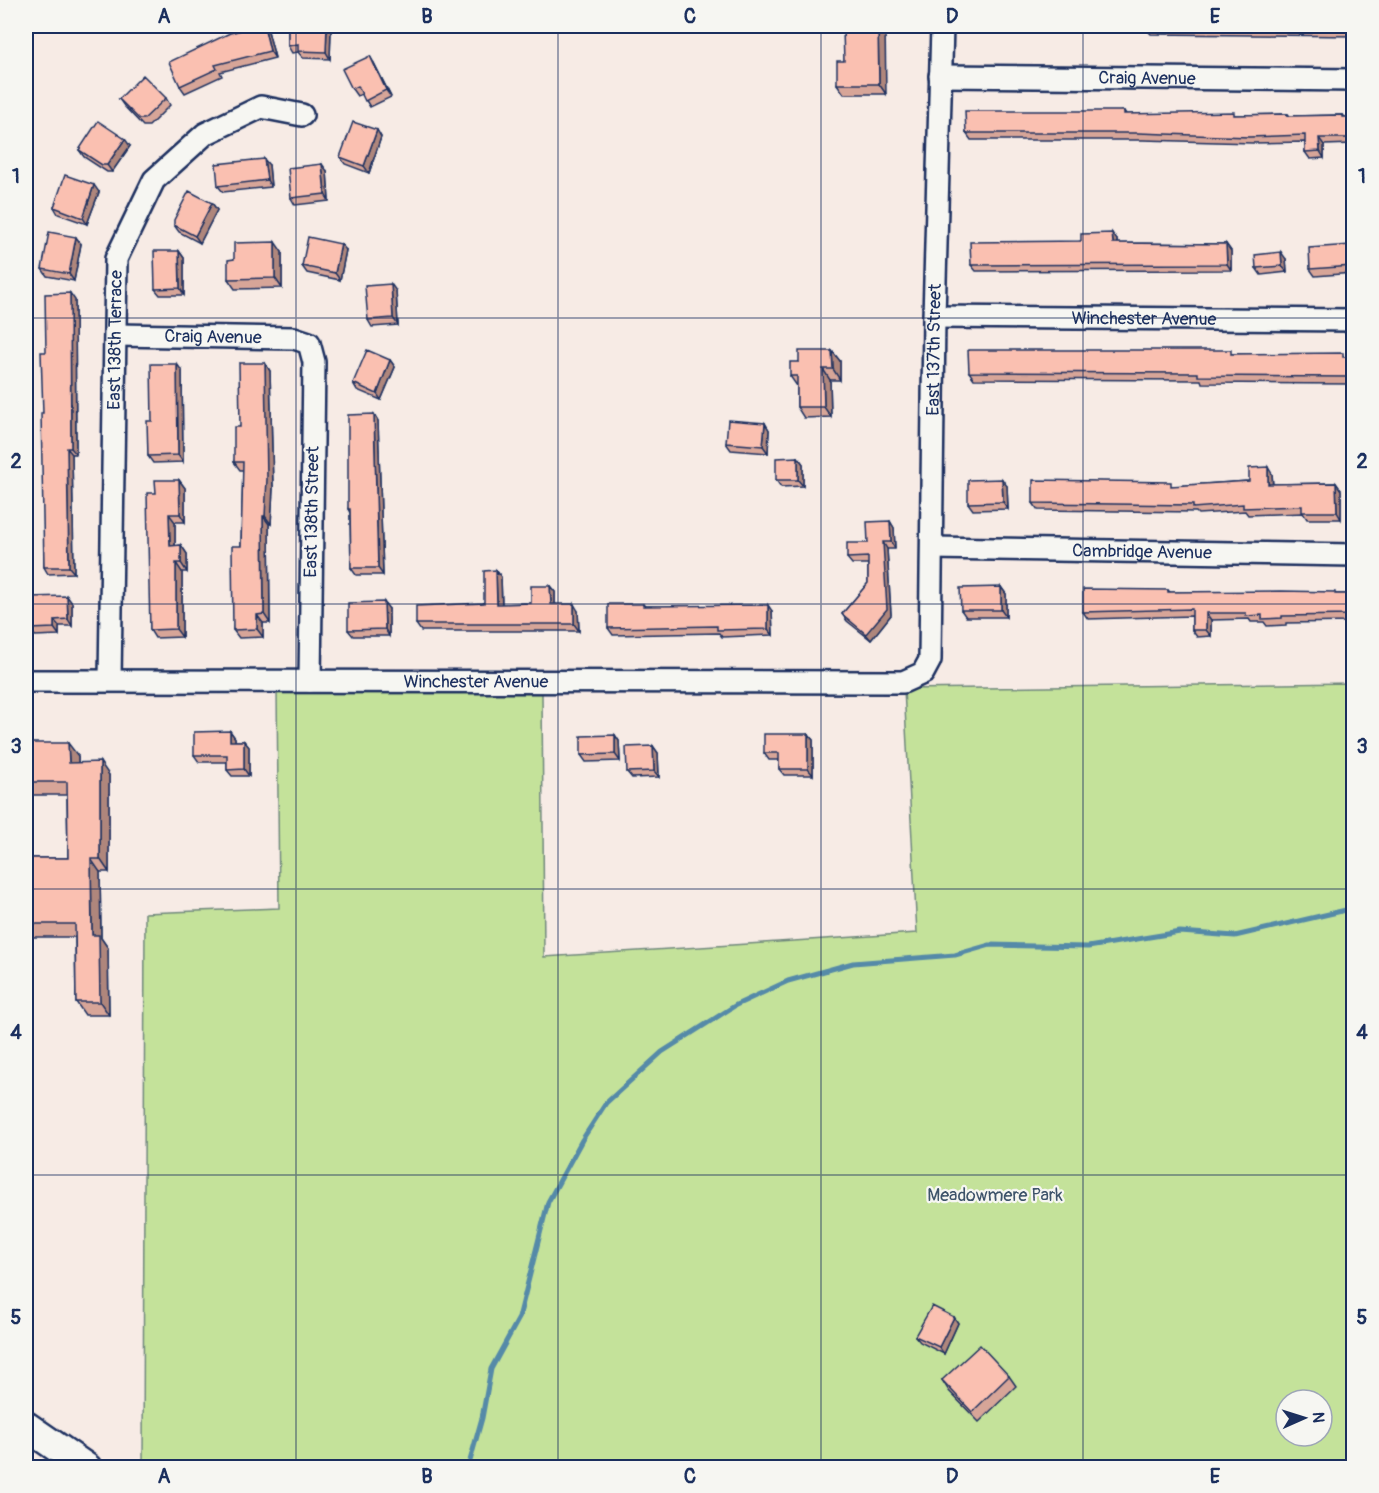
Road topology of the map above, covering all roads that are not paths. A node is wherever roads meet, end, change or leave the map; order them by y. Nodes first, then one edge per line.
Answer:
1 (942, 26) edge
2 (940, 76) junction
3 (1353, 81) edge
4 (302, 115) dead end
5 (934, 317) junction
6 (1353, 320) edge
7 (117, 335) junction
8 (309, 343) joint
9 (932, 548) junction
10 (1353, 555) edge
11 (923, 673) joint
12 (110, 680) junction
13 (26, 681) edge
14 (310, 681) junction
15 (26, 1426) edge
16 (87, 1467) edge

1 - 2 street, East 137th Street
2 - 3 street, Craig Avenue
2 - 5 street, East 137th Street
4 - 7 street, East 138th Terrace
5 - 6 street, Winchester Avenue
5 - 9 street, East 137th Street
7 - 8 street, Craig Avenue
7 - 12 street, East 138th Terrace
8 - 14 street, East 138th Street
9 - 10 street, Cambridge Avenue
9 - 11 street, East 137th Street
11 - 14 street, Winchester Avenue
12 - 13 street, Winchester Avenue
12 - 14 street, Winchester Avenue
15 - 16 street

